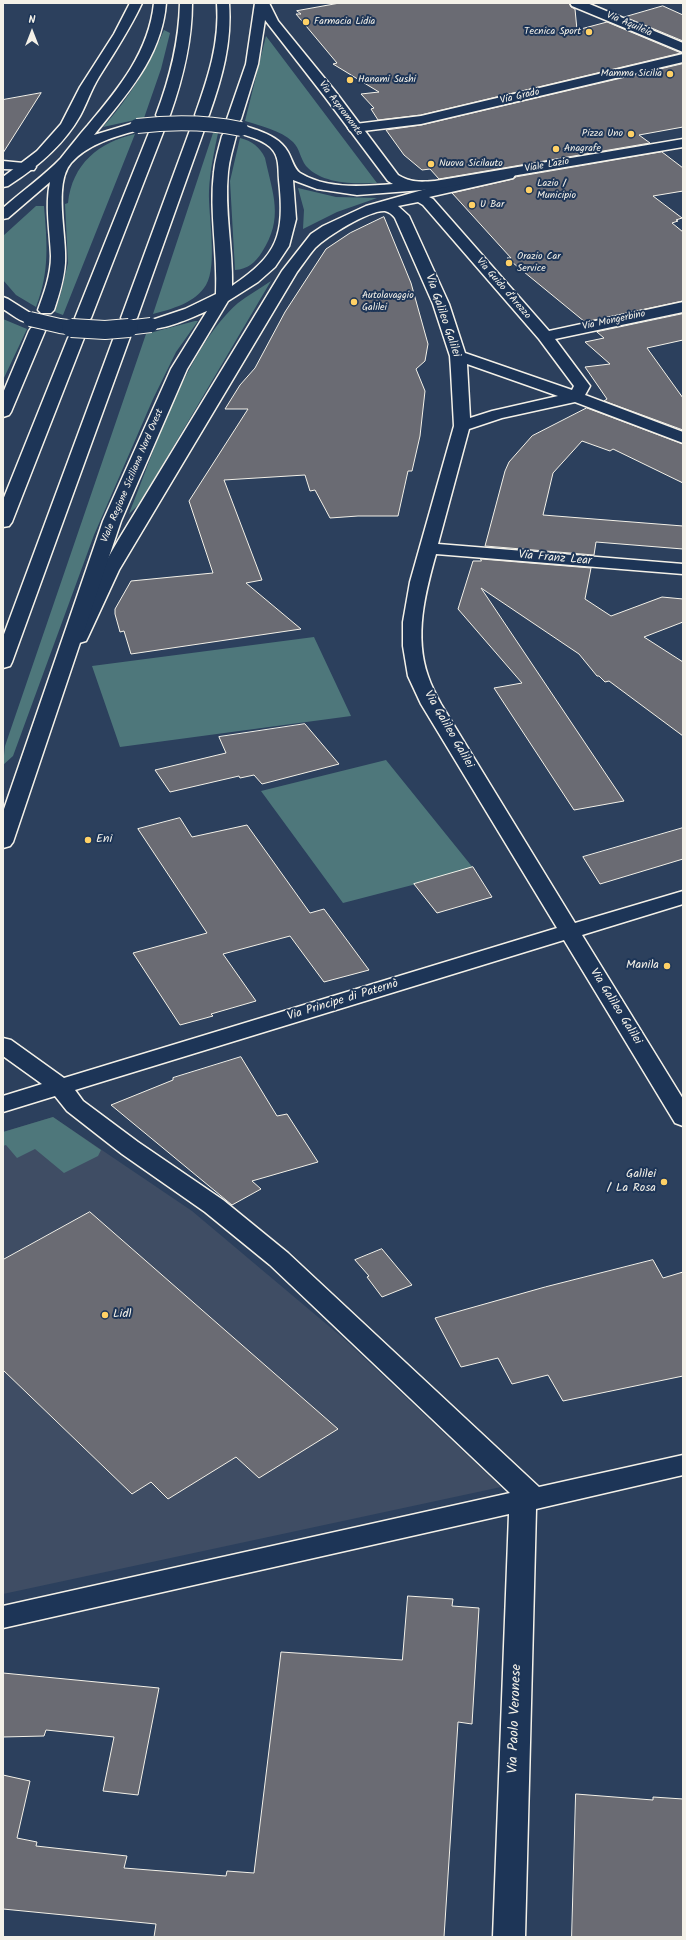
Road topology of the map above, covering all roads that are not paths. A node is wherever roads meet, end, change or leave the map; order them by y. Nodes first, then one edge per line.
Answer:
1 (136, 3) edge
2 (160, 3) edge
3 (186, 3) edge
4 (223, 3) edge
5 (229, 3) edge
6 (262, 3) edge
7 (576, 3) edge
8 (225, 17) junction
9 (683, 48) edge
10 (683, 58) edge
11 (102, 86) dead end
12 (163, 115) dead end
13 (202, 115) dead end
14 (73, 117) junction
15 (235, 128) junction
16 (355, 128) junction
17 (157, 130) dead end
18 (197, 130) dead end
19 (683, 143) edge
20 (69, 158) junction
21 (5, 163) edge
22 (285, 164) junction
23 (29, 166) junction
24 (534, 169) junction
25 (3, 184) edge
26 (435, 185) junction
27 (407, 199) junction
28 (371, 209) junction
29 (3, 215) edge
30 (328, 229) junction
31 (264, 270) junction
32 (222, 298) junction
33 (3, 302) edge
34 (683, 307) edge
35 (3, 308) edge
36 (46, 310) dead end
37 (83, 318) dead end
38 (129, 318) dead end
39 (31, 323) junction
40 (544, 336) junction
41 (122, 337) dead end
42 (76, 338) dead end
43 (458, 356) junction
44 (576, 397) junction
45 (3, 412) edge
46 (462, 426) junction
47 (683, 438) edge
48 (3, 522) edge
49 (428, 548) junction
50 (683, 569) edge
51 (3, 662) edge
52 (55, 687) junction
53 (3, 842) edge
54 (683, 897) edge
55 (569, 933) junction
56 (3, 1045) edge
57 (61, 1087) junction
58 (3, 1104) edge
59 (683, 1118) edge
60 (683, 1465) edge
61 (528, 1500) junction
62 (3, 1617) edge
63 (509, 1937) edge

1 - 14 street
2 - 20 street
3 - 12 street
4 - 8 street
5 - 8 street
6 - 15 street, Viale Regione Siciliana Nord Ovest
6 - 16 street, Via Aspromonte
7 - 9 street, Via Aquileia
8 - 13 street
10 - 16 street, Via Grado
11 - 14 street
14 - 23 street
15 - 20 street, bridge
15 - 22 street
15 - 32 street, Viale Regione Siciliana Nord Ovest
16 - 26 street, Via Aspromonte
17 - 37 street
18 - 38 street
19 - 24 street, Viale Lazio
20 - 29 street
20 - 36 street
21 - 23 street
22 - 26 street
22 - 31 street
23 - 25 street
24 - 26 street, Viale Lazio
24 - 27 street
27 - 28 street
27 - 40 street, Via Guido d'Arezzo
28 - 30 street
28 - 43 street, Via Galileo Galilei
30 - 31 street
30 - 52 street
31 - 32 street
32 - 39 street, bridge
32 - 52 street, Viale Regione Siciliana Nord Ovest
33 - 39 street
34 - 40 street, Via Mongerbino
35 - 39 street
39 - 45 street
40 - 44 street, Via Guido d'Arezzo
41 - 51 street
42 - 48 street
43 - 44 street
43 - 46 street, Via Galileo Galilei
44 - 46 street
44 - 47 street
46 - 49 street, Via Galileo Galilei
49 - 50 street, Via Franz Lear
49 - 55 street, Via Galileo Galilei
52 - 53 street, Viale Regione Siciliana Nord Ovest
54 - 55 street, Via Principe di Paternò
55 - 57 street, Via Principe di Paternò
55 - 59 street, Via Galileo Galilei
56 - 57 street
57 - 58 street, Via Principe di Paternò
57 - 61 street
60 - 61 street
61 - 62 street
61 - 63 street, Via Paolo Veronese

